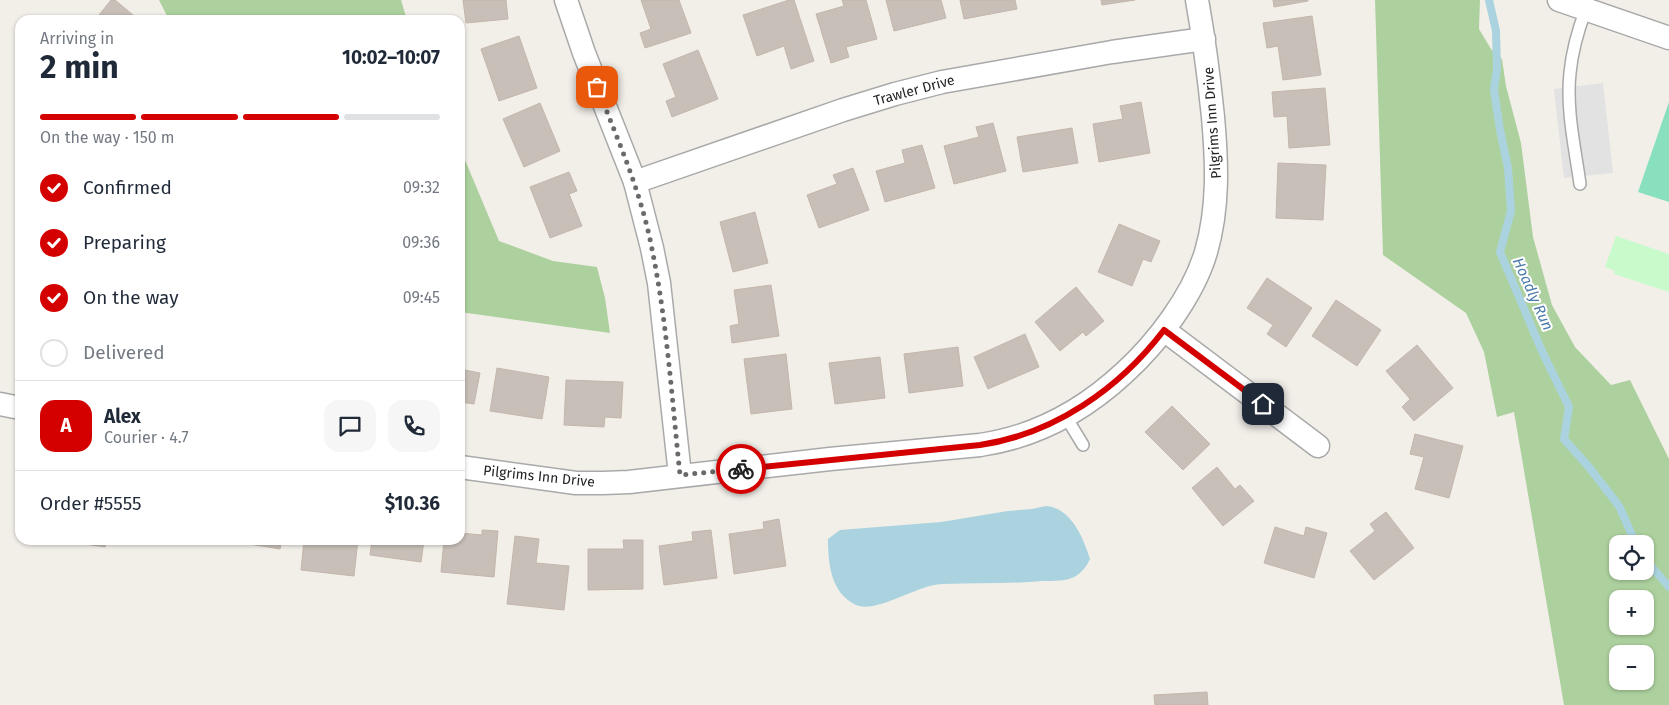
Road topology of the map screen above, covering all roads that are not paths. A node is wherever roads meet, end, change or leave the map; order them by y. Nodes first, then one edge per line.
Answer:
1 (566, 0) edge
2 (1197, 0) edge
3 (1559, 0) edge
4 (1586, 9) junction
5 (1669, 38) edge
6 (1204, 39) junction
7 (635, 182) junction
8 (1580, 184) dead end
9 (1164, 330) junction
10 (0, 404) edge
11 (15, 407) edge
12 (1066, 417) junction
13 (1083, 445) dead end
14 (1318, 446) dead end
15 (465, 468) edge
16 (680, 475) junction

1 - 7 street
2 - 6 street, Pilgrims Inn Drive
3 - 4 street
4 - 5 street
4 - 8 lane
6 - 7 street, Trawler Drive
6 - 9 street, Pilgrims Inn Drive
7 - 16 street
9 - 12 street, Pilgrims Inn Drive
9 - 14 street
10 - 11 street
12 - 13 lane
12 - 16 street, Pilgrims Inn Drive
15 - 16 street, Pilgrims Inn Drive

